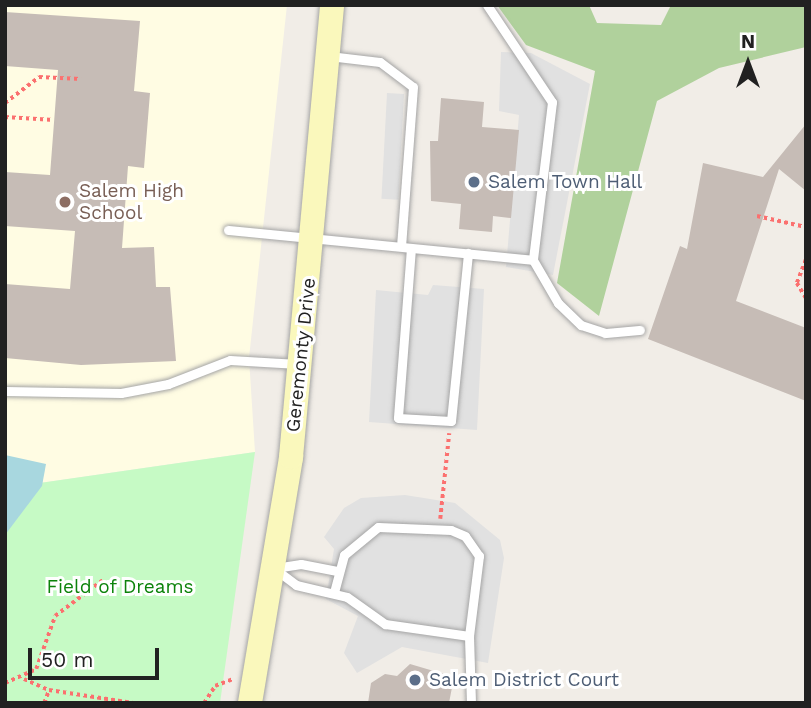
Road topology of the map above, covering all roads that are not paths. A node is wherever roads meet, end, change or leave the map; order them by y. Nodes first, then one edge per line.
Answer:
1 (332, 5) edge
2 (487, 5) edge
3 (328, 56) junction
4 (228, 230) dead end
5 (313, 238) junction
6 (406, 247) junction
7 (468, 253) junction
8 (533, 260) junction
9 (640, 330) dead end
10 (300, 364) junction
11 (5, 391) edge
12 (273, 568) junction
13 (338, 571) junction
14 (334, 593) junction
15 (469, 636) junction
16 (250, 703) edge
17 (471, 703) edge

1 - 3 street, Geremonty Drive
2 - 8 lane
3 - 5 street, Geremonty Drive
3 - 6 lane
4 - 5 lane
5 - 6 lane
5 - 10 street, Geremonty Drive
6 - 7 lane
6 - 7 lane
7 - 8 lane
8 - 9 lane
10 - 11 lane
10 - 12 street, Geremonty Drive
12 - 13 lane
12 - 14 lane
12 - 16 street, Geremonty Drive
13 - 14 lane
13 - 15 lane
14 - 15 lane
15 - 17 lane

